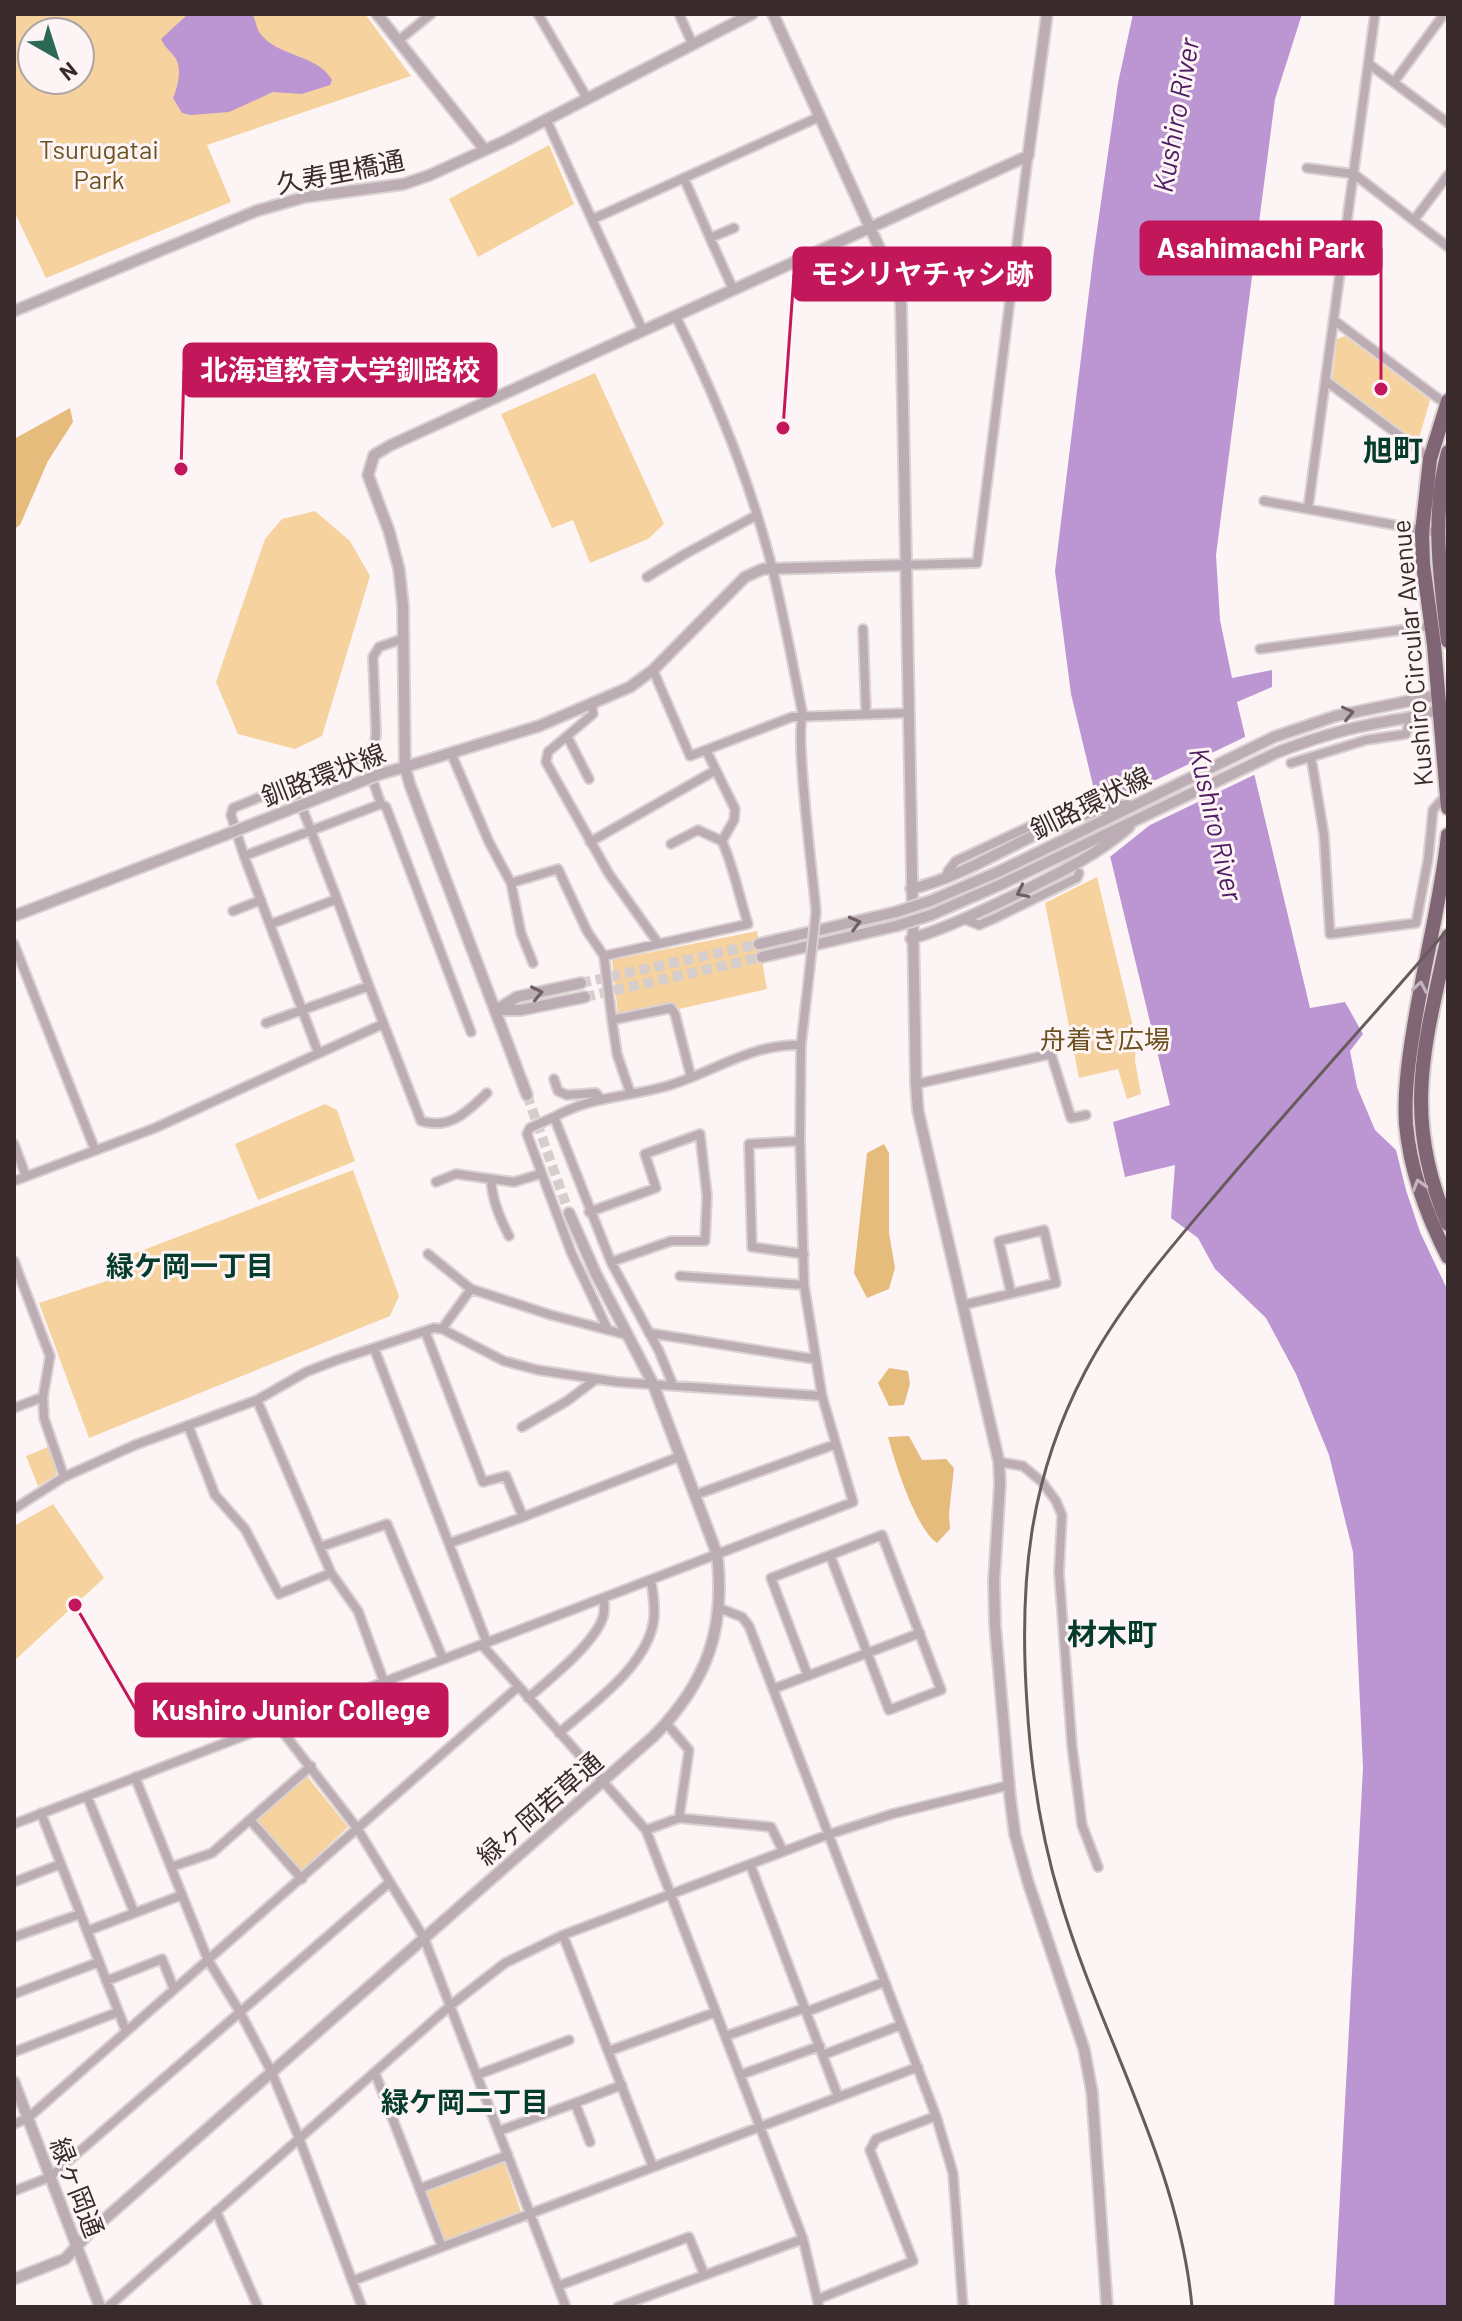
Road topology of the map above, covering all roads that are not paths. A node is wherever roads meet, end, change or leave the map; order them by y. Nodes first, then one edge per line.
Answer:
1 (377, 14) edge
2 (431, 14) edge
3 (538, 14) edge
4 (679, 14) edge
5 (752, 14) edge
6 (773, 14) edge
7 (1047, 14) edge
8 (1375, 14) edge
9 (1444, 14) edge
10 (398, 41) junction
11 (692, 43) junction
12 (1369, 64) junction
13 (1394, 82) junction
14 (587, 98) junction
15 (819, 117) junction
16 (546, 119) junction
17 (1448, 123) edge
18 (485, 150) junction
19 (1028, 156) junction
20 (1307, 168) dead end
21 (1354, 174) junction
22 (1448, 175) edge
23 (684, 178) junction
24 (593, 219) junction
25 (1414, 220) junction
26 (734, 228) dead end
27 (869, 228) junction
28 (710, 238) junction
29 (1448, 247) edge
30 (733, 289) junction
31 (14, 311) edge
32 (676, 317) junction
33 (1335, 321) junction
34 (643, 331) junction
35 (1326, 381) junction
36 (1448, 404) edge
37 (1448, 452) edge
38 (1430, 459) junction
39 (1446, 472) edge
40 (1264, 501) dead end
41 (1308, 509) junction
42 (757, 515) junction
43 (1422, 532) junction
44 (1438, 533) junction
45 (906, 565) junction
46 (772, 568) junction
47 (647, 577) dead end
48 (1431, 626) junction
49 (863, 629) dead end
50 (402, 639) junction
51 (1448, 641) edge
52 (1260, 649) dead end
53 (653, 670) junction
54 (1444, 699) edge
55 (592, 705) junction
56 (909, 713) junction
57 (866, 714) junction
58 (803, 716) junction
59 (1410, 717) junction
60 (567, 736) junction
61 (706, 750) junction
62 (451, 753) junction
63 (364, 756) junction
64 (1311, 757) junction
65 (1291, 763) dead end
66 (405, 767) junction
67 (716, 770) junction
68 (589, 779) dead end
69 (293, 784) junction
70 (1447, 794) edge
71 (381, 804) junction
72 (1134, 805) junction
73 (1448, 808) edge
74 (1062, 814) dead end
75 (1138, 819) junction
76 (310, 830) junction
77 (1448, 835) edge
78 (722, 841) junction
79 (590, 842) junction
80 (671, 844) dead end
81 (244, 856) junction
82 (1079, 873) dead end
83 (945, 879) junction
84 (511, 883) junction
85 (911, 889) junction
86 (337, 899) junction
87 (261, 900) junction
88 (233, 911) dead end
89 (14, 916) edge
90 (964, 919) junction
91 (271, 924) junction
92 (1448, 936) edge
93 (911, 939) junction
94 (658, 943) junction
95 (14, 944) edge
96 (759, 944) tunnel mouth
97 (604, 956) junction
98 (762, 957) tunnel mouth
99 (533, 963) dead end
100 (581, 983) tunnel mouth
101 (369, 986) junction
102 (585, 997) tunnel mouth
103 (303, 1009) junction
104 (496, 1010) junction
105 (612, 1020) junction
106 (266, 1023) dead end
107 (383, 1024) junction
108 (471, 1032) dead end
109 (801, 1045) junction
110 (318, 1052) junction
111 (691, 1077) junction
112 (554, 1079) dead end
113 (916, 1084) junction
114 (630, 1092) junction
115 (487, 1093) dead end
116 (527, 1095) tunnel mouth
117 (600, 1098) junction
118 (1086, 1115) dead end
119 (554, 1117) junction
120 (800, 1141) junction
121 (14, 1144) edge
122 (95, 1150) junction
123 (540, 1174) junction
124 (26, 1176) junction
125 (491, 1179) junction
126 (14, 1181) edge
127 (436, 1182) dead end
128 (589, 1212) junction
129 (569, 1213) tunnel mouth
130 (1448, 1224) edge
131 (509, 1236) dead end
132 (428, 1254) dead end
133 (804, 1254) junction
134 (1448, 1257) edge
135 (14, 1261) edge
136 (611, 1262) junction
137 (680, 1276) dead end
138 (804, 1285) junction
139 (471, 1289) junction
140 (1011, 1293) junction
141 (963, 1305) junction
142 (442, 1329) junction
143 (608, 1330) junction
144 (425, 1331) junction
145 (649, 1333) junction
146 (627, 1335) junction
147 (374, 1348) junction
148 (814, 1359) junction
149 (595, 1380) junction
150 (653, 1384) junction
151 (673, 1385) junction
152 (822, 1396) junction
153 (43, 1397) junction
154 (257, 1400) junction
155 (14, 1408) edge
156 (188, 1425) junction
157 (522, 1427) dead end
158 (836, 1444) junction
159 (681, 1456) junction
160 (999, 1462) junction
161 (64, 1477) junction
162 (695, 1495) junction
163 (14, 1509) edge
164 (523, 1517) junction
165 (450, 1543) junction
166 (320, 1547) junction
167 (717, 1554) junction
168 (830, 1555) junction
169 (331, 1573) junction
170 (651, 1580) junction
171 (604, 1598) junction
172 (719, 1608) junction
173 (920, 1633) junction
174 (484, 1644) junction
175 (867, 1653) junction
176 (443, 1659) junction
177 (808, 1676) junction
178 (384, 1682) junction
179 (518, 1687) junction
180 (773, 1689) junction
181 (528, 1698) junction
182 (276, 1723) junction
183 (667, 1724) junction
184 (559, 1733) junction
185 (311, 1766) junction
186 (135, 1777) junction
187 (602, 1782) junction
188 (1010, 1785) junction
189 (87, 1796) junction
190 (41, 1813) junction
191 (679, 1818) junction
192 (250, 1820) junction
193 (14, 1824) edge
194 (357, 1828) junction
195 (646, 1830) junction
196 (827, 1835) junction
197 (783, 1851) junction
198 (61, 1864) junction
199 (750, 1864) junction
200 (171, 1867) junction
201 (1098, 1867) dead end
202 (302, 1879) junction
203 (14, 1882) edge
204 (390, 1882) junction
205 (671, 1894) junction
206 (182, 1895) junction
207 (134, 1912) junction
208 (80, 1914) junction
209 (87, 1931) junction
210 (563, 1935) junction
211 (14, 1937) edge
212 (424, 1938) junction
213 (208, 1960) junction
214 (99, 1962) junction
215 (106, 1981) junction
216 (884, 1982) junction
217 (174, 1989) junction
218 (14, 1994) edge
219 (451, 2005) junction
220 (806, 2010) junction
221 (118, 2012) junction
222 (240, 2012) junction
223 (716, 2012) junction
224 (901, 2025) junction
225 (126, 2031) junction
226 (726, 2036) junction
227 (569, 2040) dead end
228 (609, 2051) junction
229 (822, 2051) junction
230 (14, 2052) edge
231 (918, 2067) junction
232 (272, 2073) junction
233 (375, 2073) junction
234 (477, 2075) junction
235 (740, 2075) junction
236 (14, 2082) edge
237 (622, 2085) junction
238 (838, 2096) junction
239 (575, 2103) junction
240 (936, 2116) junction
241 (28, 2118) junction
242 (14, 2124) edge
243 (759, 2127) junction
244 (499, 2131) junction
245 (299, 2138) junction
246 (590, 2142) dead end
247 (508, 2155) junction
248 (653, 2167) junction
249 (50, 2177) junction
250 (421, 2188) junction
251 (14, 2191) edge
252 (216, 2211) junction
253 (530, 2215) junction
254 (803, 2239) junction
255 (442, 2247) junction
256 (77, 2248) junction
257 (704, 2274) junction
258 (14, 2279) edge
259 (352, 2281) junction
260 (558, 2286) junction
261 (819, 2303) edge
262 (100, 2307) edge
263 (108, 2307) edge
264 (258, 2307) edge
265 (362, 2307) edge
266 (566, 2307) edge
267 (618, 2307) edge
268 (963, 2307) edge
269 (1107, 2307) edge

1 - 10 street
2 - 10 street
3 - 14 street
4 - 11 street
5 - 11 street, 久寿里橋通
6 - 15 street
7 - 19 street
8 - 12 street
9 - 13 street
10 - 18 street
11 - 14 street, 久寿里橋通
12 - 13 street
12 - 21 street
13 - 17 street
14 - 16 street, 久寿里橋通
15 - 23 street
15 - 27 street
16 - 18 street, 久寿里橋通
16 - 24 street
18 - 31 street, 久寿里橋通
19 - 27 street
19 - 45 street
20 - 21 street
21 - 25 street
21 - 33 street
22 - 25 street
23 - 24 street
23 - 28 street
24 - 34 street
25 - 29 street
26 - 28 street
27 - 30 street
27 - 45 street
28 - 30 street
30 - 32 street
32 - 34 street
32 - 42 street
33 - 35 street
33 - 36 street
34 - 50 street
35 - 38 street
35 - 41 street
36 - 38 highway, Kushiro Circular Avenue
37 - 39 highway, Kushiro Circular Avenue
38 - 39 street
38 - 43 highway, Kushiro Circular Avenue
39 - 44 highway, Kushiro Circular Avenue
40 - 41 street
41 - 43 street
42 - 46 street
42 - 47 street
43 - 44 street
43 - 48 highway, Kushiro Circular Avenue
44 - 51 highway, Kushiro Circular Avenue
45 - 46 street
45 - 56 street
46 - 53 street
46 - 58 street
48 - 52 street
48 - 54 highway, Kushiro Circular Avenue
49 - 57 street
50 - 63 street
50 - 66 street
53 - 55 street
53 - 61 street
54 - 59 street, 釧路環状線
54 - 70 highway, Kushiro Circular Avenue
72 -> 54 street, 釧路環状線
55 - 60 street
55 - 62 street
56 - 57 street
56 - 85 street
57 - 58 street
58 - 61 street
58 - 109 street, bridge
59 - 64 street
59 - 75 street, 釧路環状線
60 - 68 street
60 - 79 street
61 - 67 street
62 - 66 street
62 - 84 street
63 - 69 street
63 - 71 street
64 - 65 street
64 - 70 street
66 - 89 street, 釧路環状線, bridge
66 - 104 street, 釧路環状線
67 - 78 street
67 - 79 street
69 - 76 street
69 - 81 street
70 - 73 highway, Kushiro Circular Avenue
71 - 76 street
71 - 108 street
72 - 83 street
96 -> 72 street, 釧路環状線, bridge
74 - 83 street
75 -> 90 street
75 - 98 street, 釧路環状線, bridge
76 - 81 street
76 - 86 street
134 -> 77 highway
78 - 80 street
78 - 94 street
79 - 94 street
81 - 87 street
82 - 90 street
83 - 85 street
84 - 97 street
84 - 99 street
85 - 93 street
86 - 91 street
86 - 101 street
87 - 88 street
87 - 91 street
90 - 93 street
91 - 103 street
92 - 130 highway
93 - 113 street
94 - 97 street
95 - 122 street
97 - 105 street
104 -> 100 street
101 - 103 street
101 - 107 street
102 - 104 street
103 - 106 street
103 - 110 street
104 - 116 street
105 - 111 street
105 - 114 street
107 - 110 street
107 - 115 street
109 - 111 street
109 - 120 street
110 - 122 street
111 - 114 street
112 - 117 street
113 - 118 street
113 - 141 street
114 - 117 street
117 - 119 street
119 - 123 street
119 - 128 street
120 - 133 street
120 - 133 street
121 - 124 street
122 - 124 street
123 - 125 street
123 - 143 street
124 - 126 street
125 - 127 street
125 - 131 street
128 - 136 street
128 - 136 street
129 - 146 street, 緑ヶ岡若草通
132 - 139 street
133 - 138 street
135 - 153 street
136 - 145 street
137 - 138 street
138 - 148 street
139 - 142 street
139 - 143 street
140 - 140 street
140 - 141 street
141 - 160 street
142 - 144 street
142 - 149 street
143 - 146 street
144 - 147 street
144 - 164 street
145 - 148 street
145 - 151 street
146 - 150 street, 緑ヶ岡若草通
147 - 154 street
147 - 165 street
148 - 152 street
149 - 150 street
149 - 157 street
150 - 151 street
150 - 159 street, 緑ヶ岡若草通
151 - 152 street
152 - 158 street
153 - 155 street
153 - 161 street
154 - 156 street
154 - 166 street
156 - 161 street
156 - 169 street
158 - 162 street
158 - 167 street
159 - 162 street, 緑ヶ岡若草通
159 - 164 street
160 - 188 street
160 - 201 street
161 - 163 street
162 - 167 street, 緑ヶ岡若草通
164 - 165 street
165 - 174 street
166 - 169 street
166 - 176 street
167 - 170 street
167 - 172 street, 緑ヶ岡若草通
168 - 173 street
168 - 175 street
168 - 177 street
169 - 178 street
170 - 171 street
170 - 184 street
171 - 174 street
171 - 181 street
172 - 180 street
172 - 183 street, 緑ヶ岡若草通
173 - 175 street
173 - 175 street
174 - 176 street
174 - 179 street
175 - 177 street
176 - 178 street
177 - 180 street
178 - 182 street
179 - 181 street
179 - 194 street
180 - 196 street
181 - 184 street
182 - 185 street
182 - 186 street
183 - 187 street, 緑ヶ岡若草通
183 - 191 street
184 - 187 street
185 - 192 street
185 - 194 street
186 - 189 street
186 - 200 street
187 - 195 street
187 - 212 street, 緑ヶ岡若草通
188 - 196 street
188 - 269 street
189 - 190 street
189 - 207 street
190 - 193 street
190 - 198 street
191 - 195 street
191 - 197 street
192 - 200 street
192 - 202 street
194 - 202 street
194 - 204 street
195 - 205 street
196 - 197 street
196 - 216 street
197 - 199 street
198 - 203 street
198 - 208 street
199 - 205 street
199 - 220 street
200 - 206 street
202 - 213 street
204 - 212 street
204 - 222 street
205 - 210 street
205 - 223 street
206 - 207 street
206 - 213 street
207 - 209 street
208 - 209 street
208 - 211 street
209 - 214 street
210 - 219 street
210 - 228 street
212 - 219 street
212 - 232 street, 緑ヶ岡若草通
213 - 217 street
213 - 222 street
214 - 215 street
214 - 218 street
215 - 217 street
215 - 221 street
216 - 220 street
216 - 224 street
217 - 225 street
219 - 233 street
219 - 234 street
220 - 226 street
220 - 229 street
221 - 225 street
221 - 230 street
222 - 232 street
222 - 249 street
223 - 226 street
223 - 228 street
224 - 229 street
224 - 231 street
225 - 241 street
226 - 235 street
227 - 234 street
228 - 237 street
229 - 235 street
229 - 238 street
231 - 238 street
231 - 240 street
232 - 245 street
232 - 256 street, 緑ヶ岡若草通
233 - 245 street
233 - 250 street
234 - 244 street
235 - 243 street
236 - 241 street, 緑ヶ岡通
237 - 239 street
237 - 248 street
238 - 243 street
239 - 244 street
239 - 246 street
240 - 261 street
240 - 268 street
241 - 242 street
241 - 249 street, 緑ヶ岡通
243 - 248 street
243 - 254 street
244 - 247 street
245 - 252 street
245 - 259 street
247 - 250 street
247 - 253 street
248 - 253 street
249 - 251 street
249 - 256 street, 緑ヶ岡通
250 - 255 street
252 - 263 street
252 - 264 street
253 - 255 street
253 - 260 street
254 - 257 street
254 - 261 street
255 - 259 street
256 - 258 street, 緑ヶ岡若草通
256 - 262 street, 緑ヶ岡通
257 - 260 street
257 - 267 street
259 - 265 street
260 - 266 street

